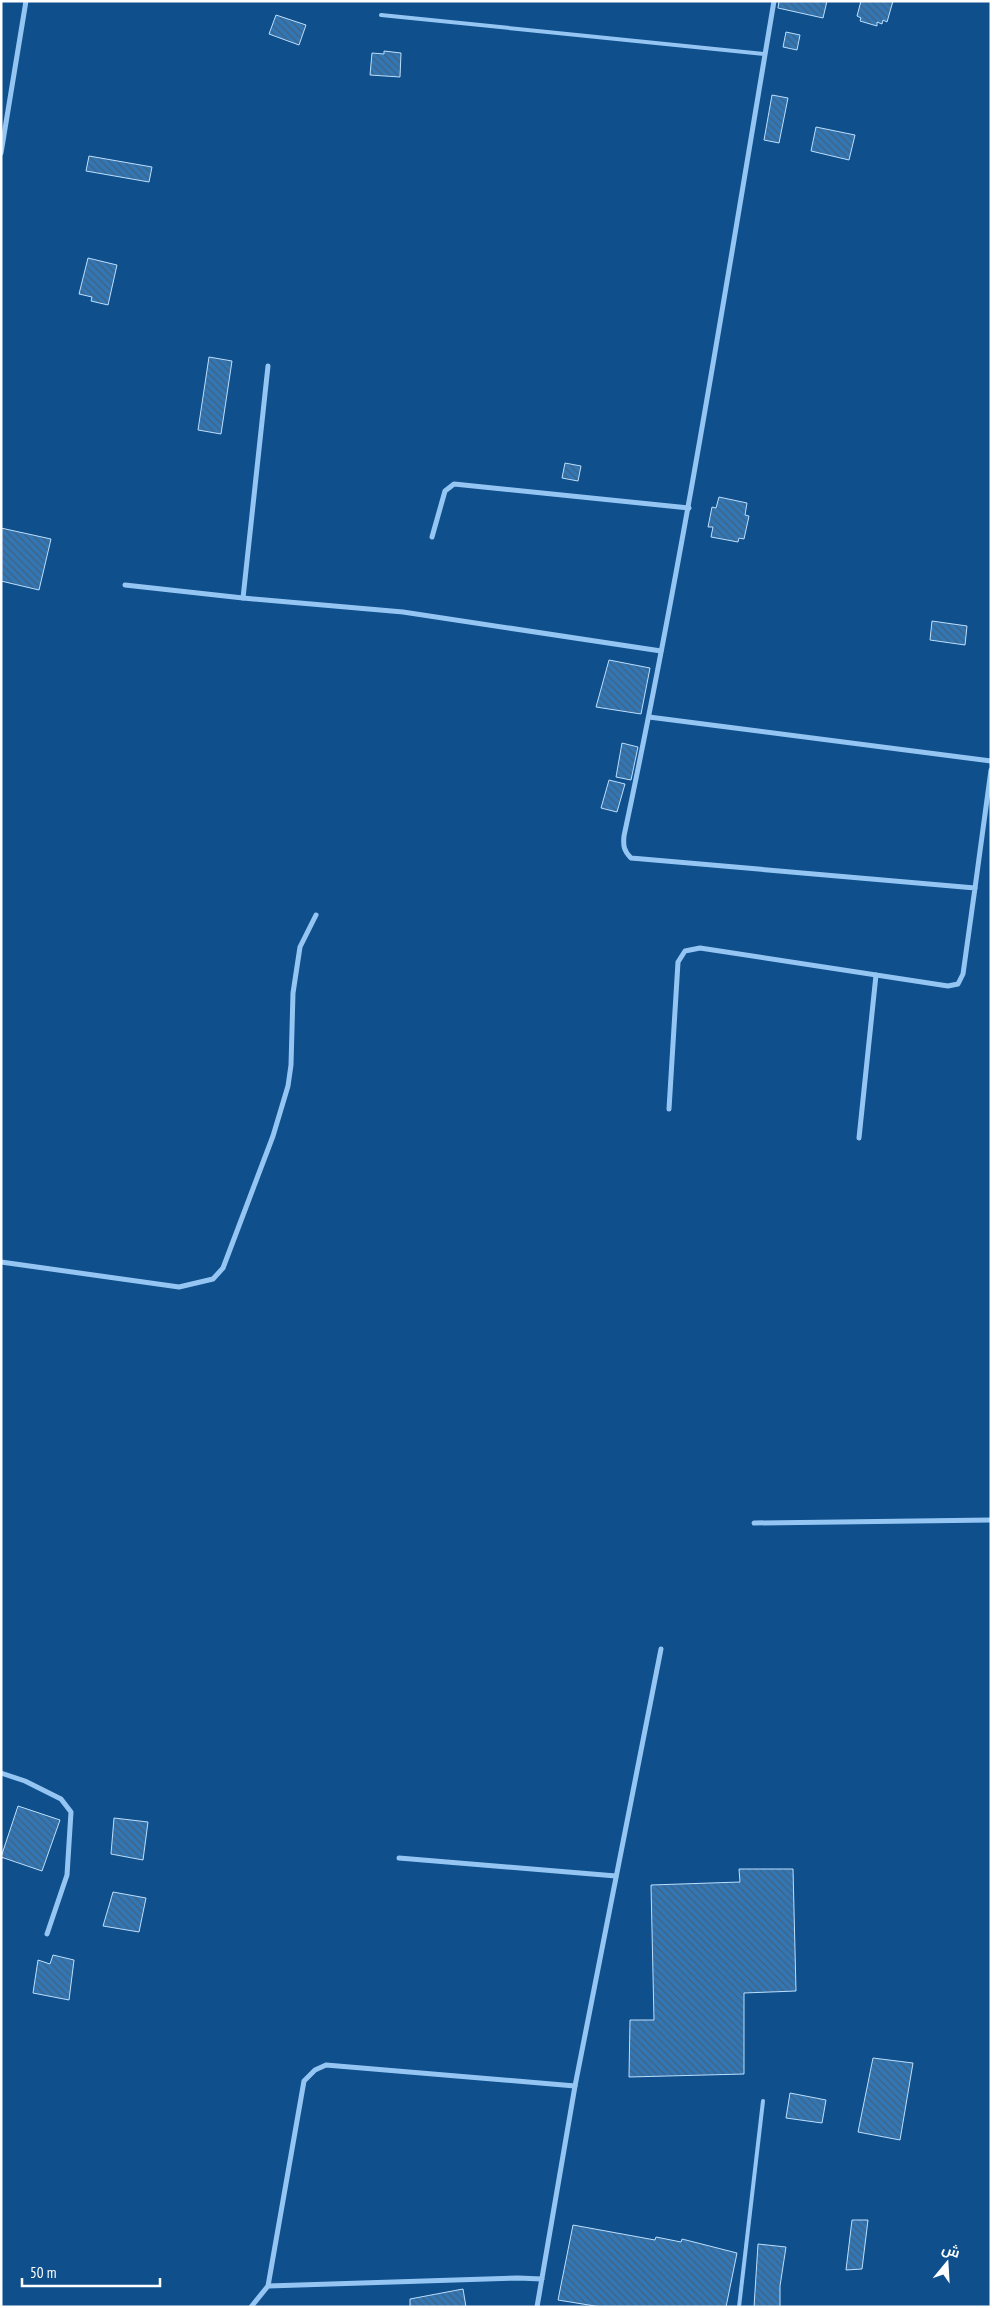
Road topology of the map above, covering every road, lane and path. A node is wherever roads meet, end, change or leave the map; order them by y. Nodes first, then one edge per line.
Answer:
1 (26, 1) edge
2 (774, 1) edge
3 (381, 15) dead end
4 (765, 54) junction
5 (1, 153) edge
6 (268, 366) dead end
7 (689, 508) junction
8 (432, 538) dead end
9 (125, 585) dead end
10 (243, 598) junction
11 (661, 650) junction
12 (649, 717) junction
13 (991, 761) edge
14 (991, 770) edge
15 (975, 888) junction
16 (316, 915) dead end
17 (876, 975) junction
18 (669, 1109) dead end
19 (859, 1138) dead end
20 (1, 1262) edge
21 (991, 1520) edge
22 (754, 1523) dead end
23 (661, 1649) dead end
24 (1, 1773) edge
25 (399, 1858) dead end
26 (616, 1876) junction
27 (47, 1934) dead end
28 (575, 2086) junction
29 (762, 2101) dead end
30 (542, 2280) junction
31 (268, 2286) junction
32 (251, 2307) edge
33 (537, 2307) edge
34 (738, 2307) edge

1 - 5 street
2 - 4 street
3 - 4 lane
4 - 7 street
6 - 10 street
7 - 8 street
7 - 11 street
9 - 10 street
10 - 11 street
11 - 12 street
12 - 13 street
12 - 15 street
14 - 15 street
15 - 17 street
16 - 20 street
17 - 18 street
17 - 19 street
21 - 22 street
23 - 26 street
24 - 27 street
25 - 26 street
26 - 28 street
28 - 30 street
28 - 31 street
29 - 34 lane
30 - 31 street
30 - 33 street
31 - 32 street

